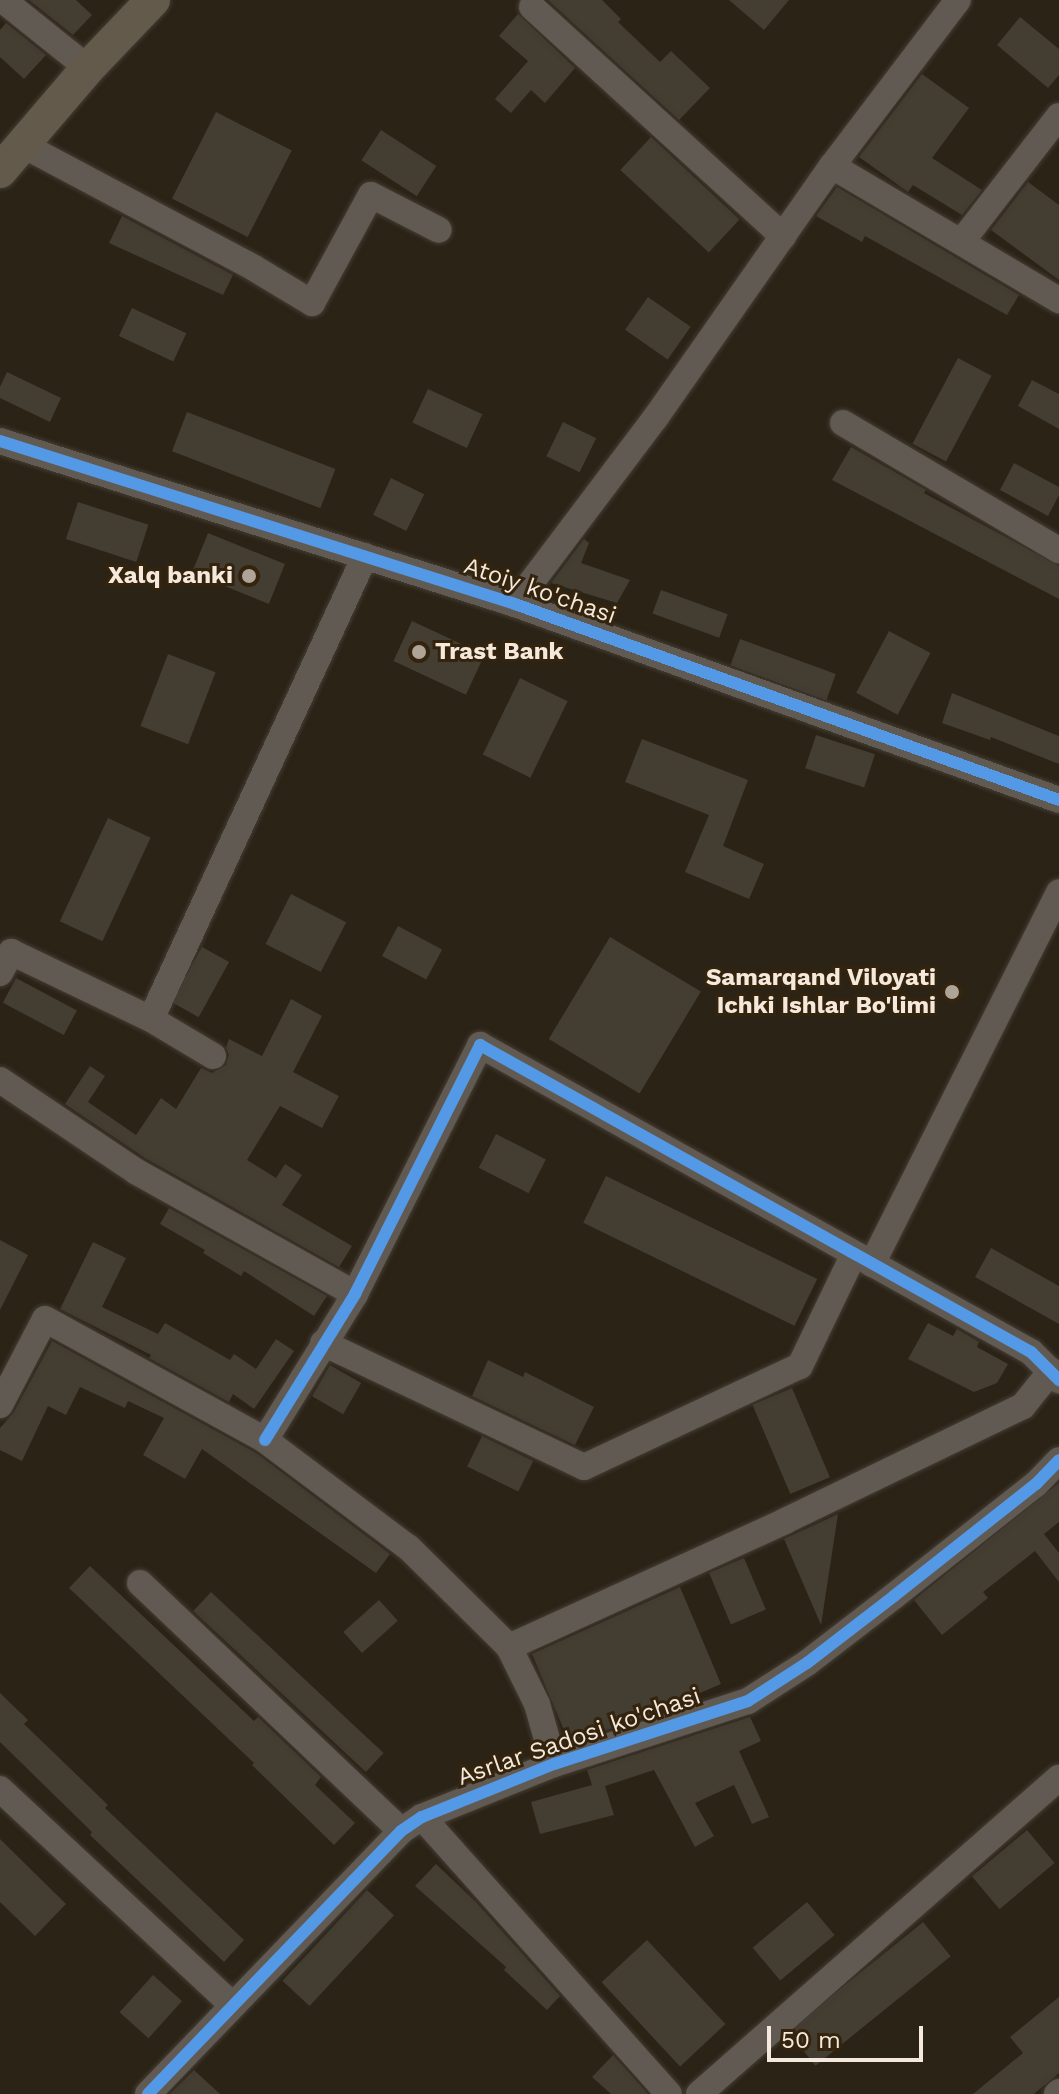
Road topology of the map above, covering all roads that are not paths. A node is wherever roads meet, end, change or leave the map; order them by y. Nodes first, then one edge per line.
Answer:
1 (3, 0) edge
2 (153, 0) edge
3 (958, 0) edge
4 (532, 7) dead end
5 (88, 68) junction
6 (1059, 116) edge
7 (11, 155) edge
8 (832, 166) junction
9 (0, 171) edge
10 (439, 230) dead end
11 (783, 236) junction
12 (962, 241) junction
13 (1059, 300) edge
14 (843, 423) dead end
15 (0, 441) edge
16 (1059, 550) edge
17 (365, 556) junction
18 (515, 604) junction
19 (1059, 800) edge
20 (1059, 892) edge
21 (0, 973) edge
22 (151, 1019) junction
23 (213, 1056) dead end
24 (0, 1080) edge
25 (863, 1259) junction
26 (355, 1294) junction
27 (323, 1343) junction
28 (1055, 1376) edge
29 (0, 1405) edge
30 (265, 1440) junction
31 (1059, 1460) edge
32 (140, 1583) dead end
33 (509, 1647) junction
34 (554, 1764) junction
35 (1059, 1778) edge
36 (4, 1802) edge
37 (412, 1824) junction
38 (231, 2004) junction
39 (148, 2094) edge
40 (669, 2094) edge
41 (699, 2094) edge

1 - 5 street
2 - 5 main road
3 - 8 street
4 - 11 street
5 - 7 main road
6 - 12 street
7 - 9 main road
7 - 10 street
8 - 11 street
8 - 12 street
11 - 18 street
12 - 13 street
14 - 16 street
15 - 17 street, Atoiy ko'chasi
17 - 18 street, Atoiy ko'chasi
17 - 22 street
18 - 19 street, Atoiy ko'chasi
20 - 25 street
21 - 22 street
22 - 23 street
24 - 26 street
25 - 26 street
25 - 27 street
25 - 28 street
26 - 27 street
27 - 30 street
28 - 33 street
29 - 30 street
30 - 33 street
31 - 34 street, Asrlar Sadosi ko'chasi
32 - 37 street
33 - 34 street
34 - 37 street, Asrlar Sadosi ko'chasi
35 - 41 street
36 - 38 street
37 - 38 street, Asrlar Sadosi ko'chasi
37 - 40 street
38 - 39 street, Asrlar Sadosi ko'chasi

